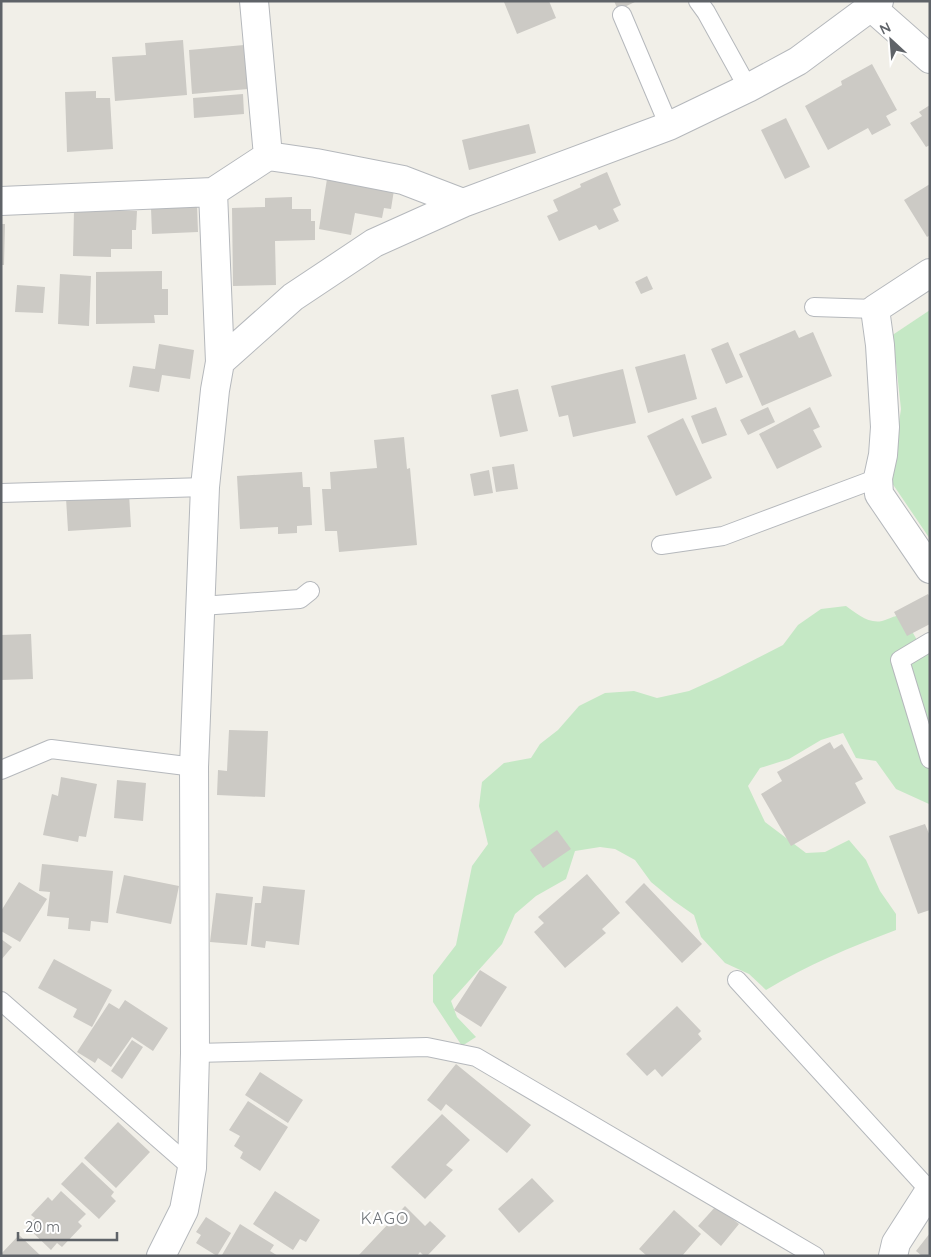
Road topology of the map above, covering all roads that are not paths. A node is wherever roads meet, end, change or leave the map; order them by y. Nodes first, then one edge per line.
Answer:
1 (254, 1) edge
2 (698, 1) edge
3 (875, 4) edge
4 (622, 15) dead end
5 (930, 59) edge
6 (748, 88) junction
7 (669, 126) junction
8 (268, 156) junction
9 (213, 192) junction
10 (1, 201) edge
11 (463, 203) junction
12 (930, 272) edge
13 (814, 307) dead end
14 (876, 309) junction
15 (220, 362) junction
16 (878, 478) junction
17 (205, 487) junction
18 (1, 493) edge
19 (661, 546) dead end
20 (930, 570) edge
21 (310, 591) dead end
22 (201, 606) junction
23 (930, 642) edge
24 (930, 759) edge
25 (194, 766) junction
26 (1, 770) edge
27 (737, 980) dead end
28 (1, 1001) edge
29 (195, 1053) junction
30 (192, 1168) junction
31 (929, 1190) edge
32 (161, 1256) edge
33 (815, 1256) edge
34 (893, 1256) edge

1 - 8 street
2 - 6 lane
3 - 5 street
3 - 6 street
4 - 7 lane
6 - 7 street
7 - 11 street
8 - 9 street
8 - 11 street
9 - 10 street
9 - 15 street
11 - 15 street
12 - 14 street
13 - 14 lane
14 - 16 street
15 - 17 street
16 - 19 lane
16 - 20 street
17 - 18 lane
17 - 22 street
21 - 22 lane
22 - 25 street
23 - 24 lane
25 - 26 lane
25 - 29 street
27 - 31 lane
28 - 30 lane
29 - 30 street
29 - 33 lane
30 - 32 street
31 - 34 street

